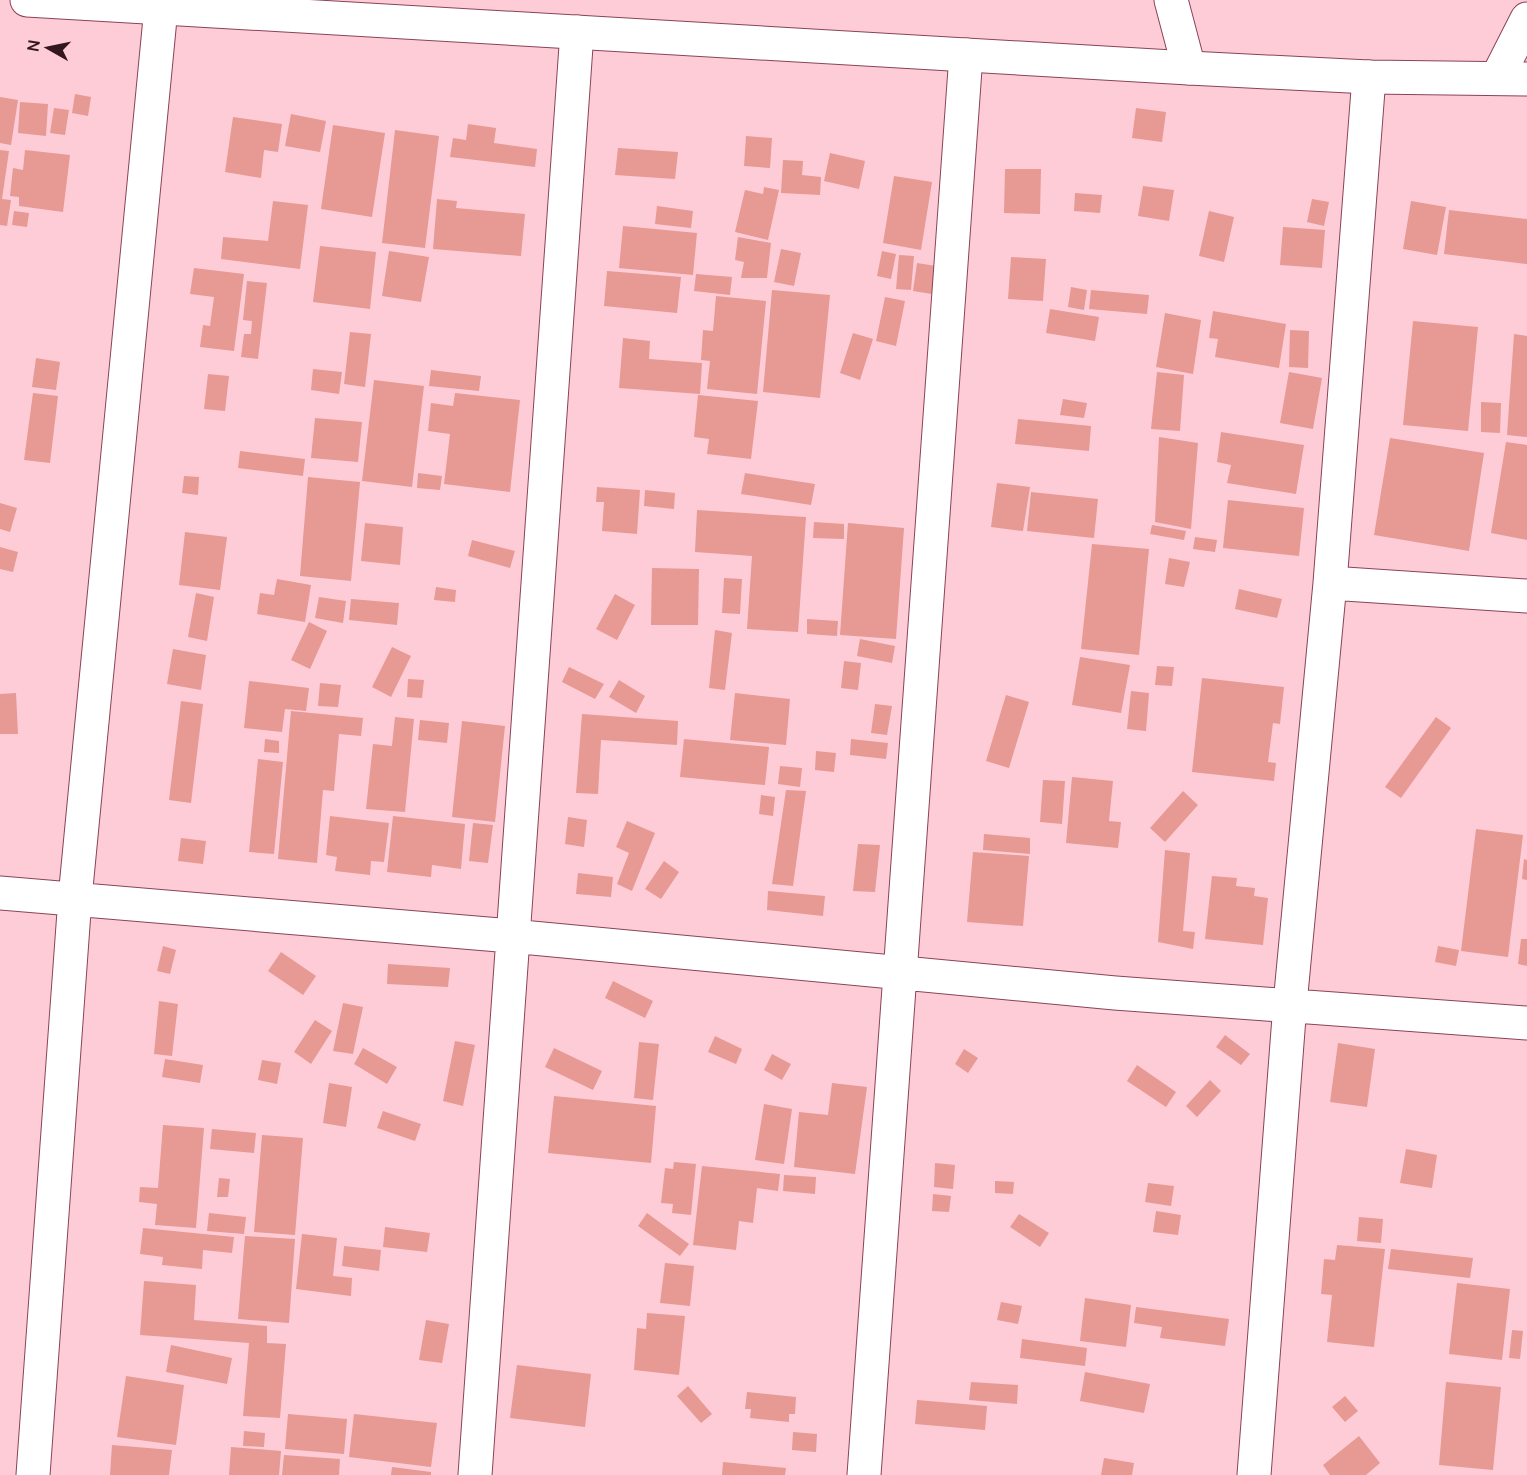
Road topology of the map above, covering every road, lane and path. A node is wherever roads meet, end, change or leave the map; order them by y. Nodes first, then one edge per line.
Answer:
1 (27, 0) edge
2 (1172, 0) edge
3 (163, 4) edge
4 (1527, 19) edge
5 (577, 32) junction
6 (966, 55) junction
7 (1189, 68) junction
8 (1369, 77) junction
9 (1512, 78) edge
10 (1330, 583) junction
11 (1527, 596) edge
12 (0, 892) edge
13 (75, 898) junction
14 (511, 936) junction
15 (899, 973) junction
16 (1290, 1004) junction
17 (1527, 1023) edge
18 (33, 1475) edge
19 (475, 1475) edge
20 (864, 1475) edge
21 (1254, 1475) edge

1 - 3 street
2 - 7 street
3 - 5 street
3 - 13 street
4 - 9 street
5 - 6 street
5 - 14 street
6 - 7 street
6 - 15 street
7 - 8 street
8 - 9 street
8 - 10 street
10 - 11 street
10 - 16 street
12 - 13 street
13 - 14 street
13 - 18 street
14 - 15 street
14 - 19 street
15 - 16 street
15 - 20 street
16 - 17 street
16 - 21 street

